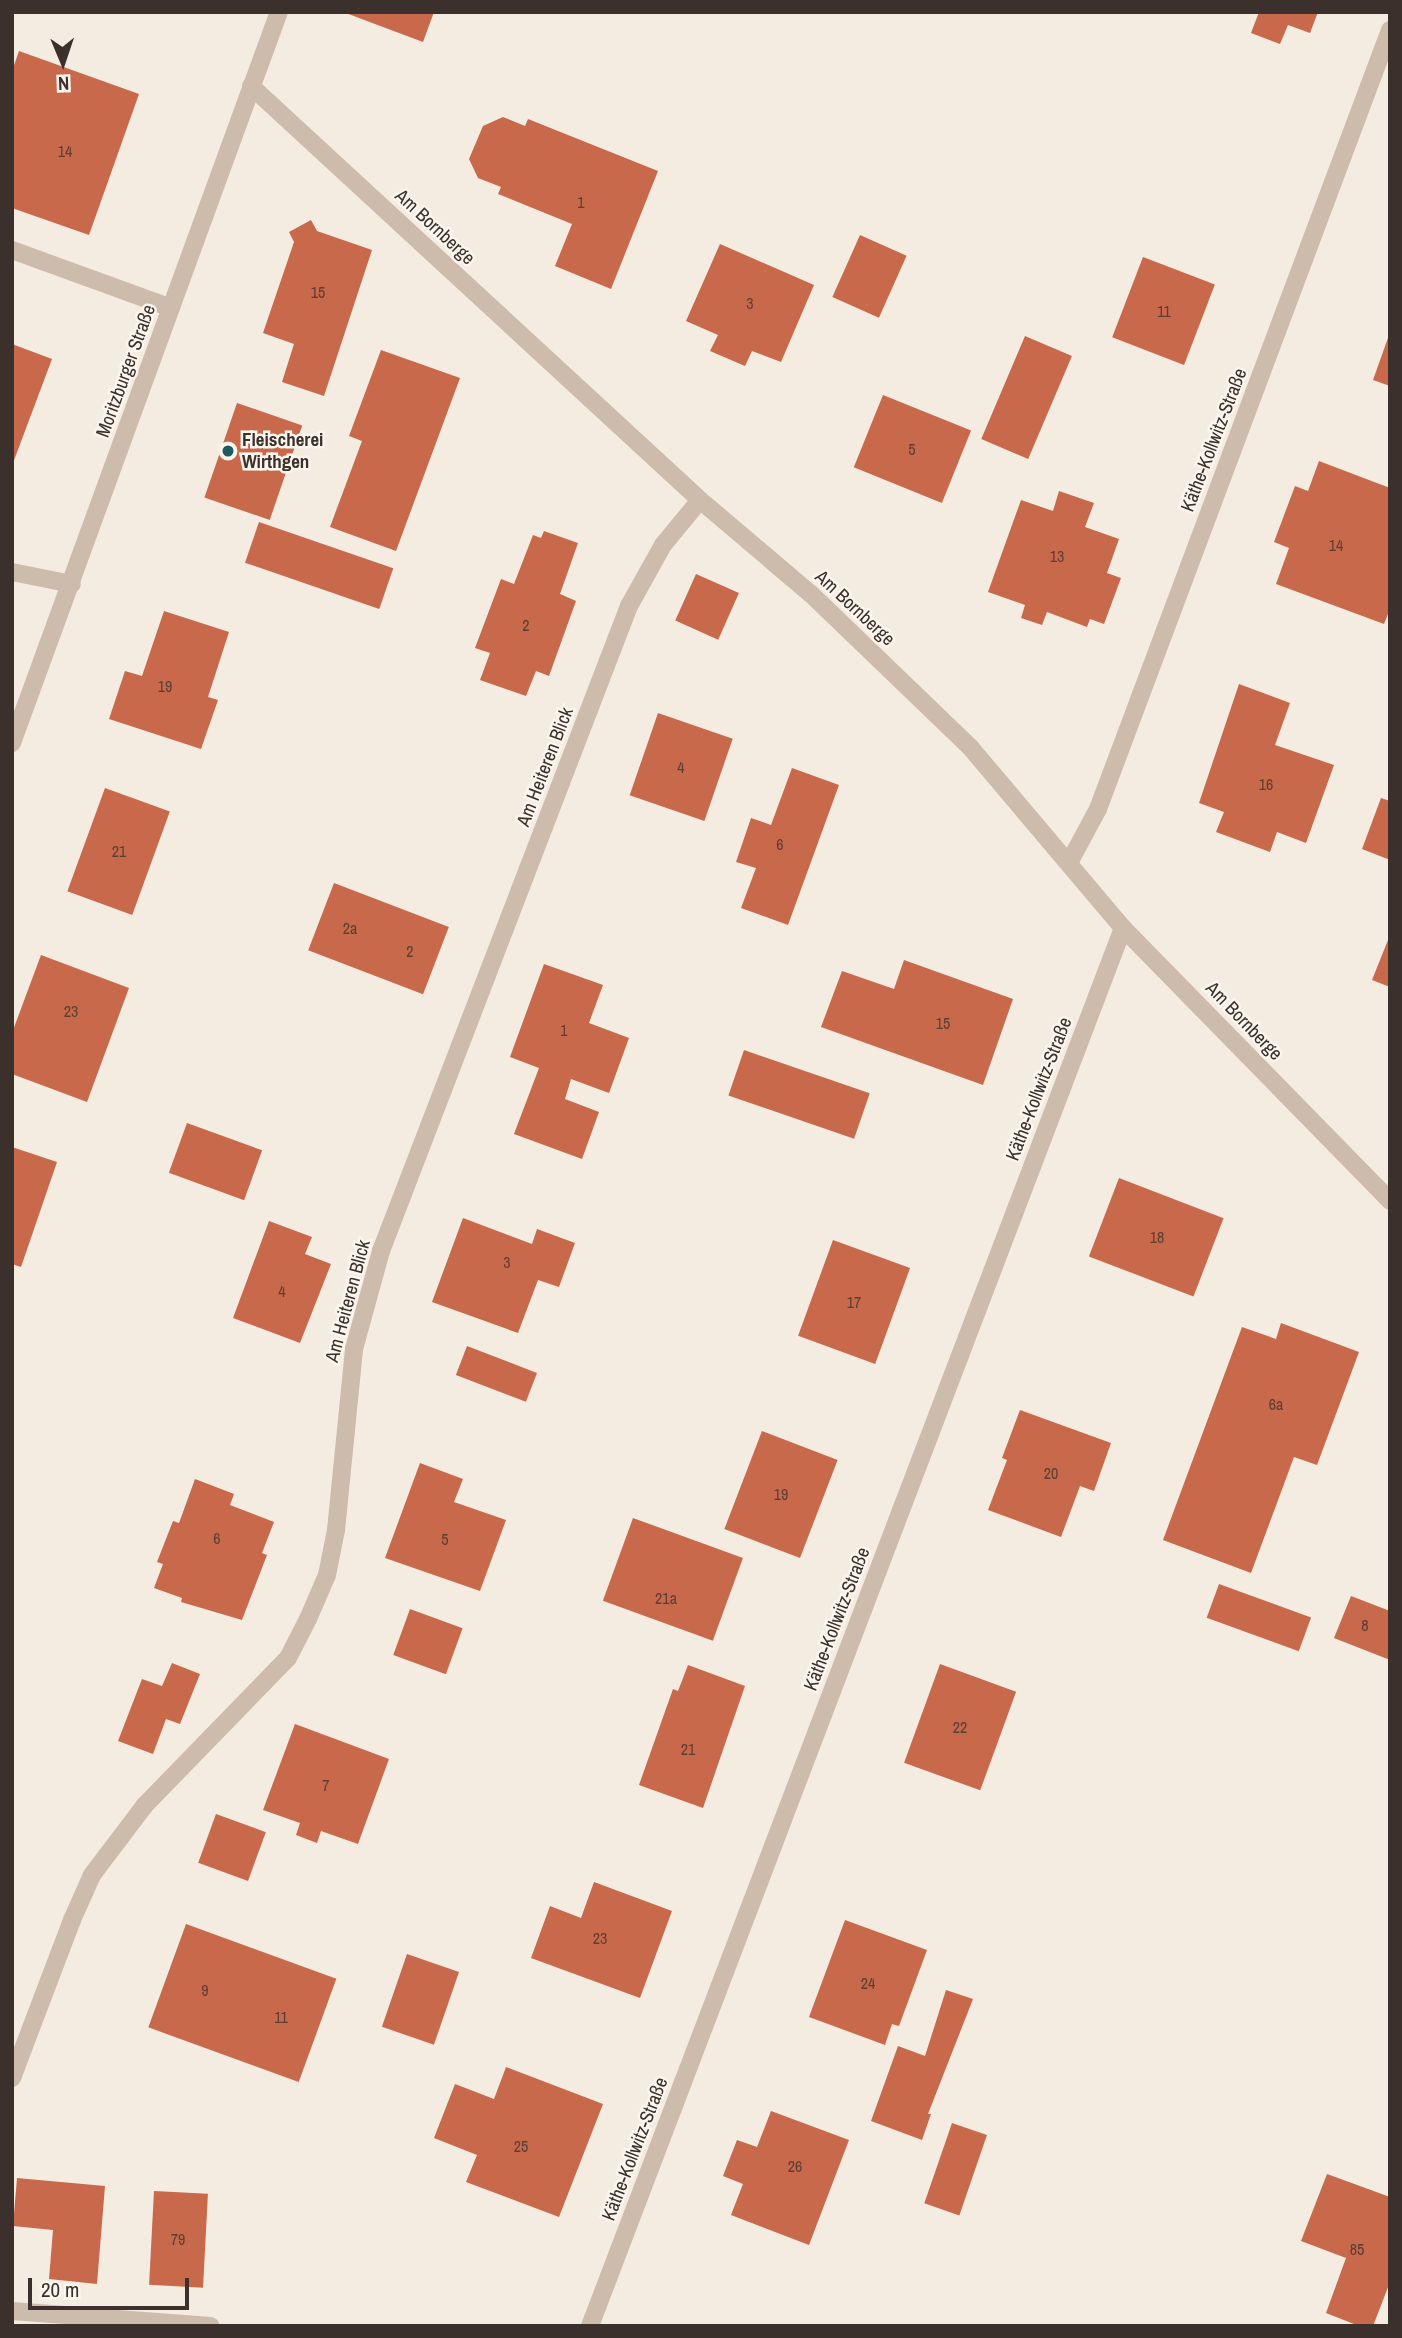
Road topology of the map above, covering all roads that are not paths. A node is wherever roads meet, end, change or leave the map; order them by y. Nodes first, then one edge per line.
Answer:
1 (279, 12) edge
2 (1390, 30) edge
3 (251, 86) junction
4 (12, 250) edge
5 (171, 308) junction
6 (700, 500) junction
7 (12, 572) edge
8 (72, 584) junction
9 (12, 743) edge
10 (1070, 861) junction
11 (1124, 928) junction
12 (1390, 1201) edge
13 (12, 2078) edge
14 (12, 2311) edge
15 (210, 2326) edge
16 (590, 2326) edge

1 - 3 street, Moritzburger Straße
2 - 10 street, Käthe-Kollwitz-Straße
3 - 5 street, Moritzburger Straße
3 - 6 street, Am Bornberge
4 - 5 street
5 - 8 street, Moritzburger Straße
6 - 10 street, Am Bornberge
6 - 13 street, Am Heiteren Blick
7 - 8 street
8 - 9 street, Moritzburger Straße
10 - 11 street, Am Bornberge
11 - 12 street, Am Bornberge
11 - 16 street, Käthe-Kollwitz-Straße
14 - 15 street

